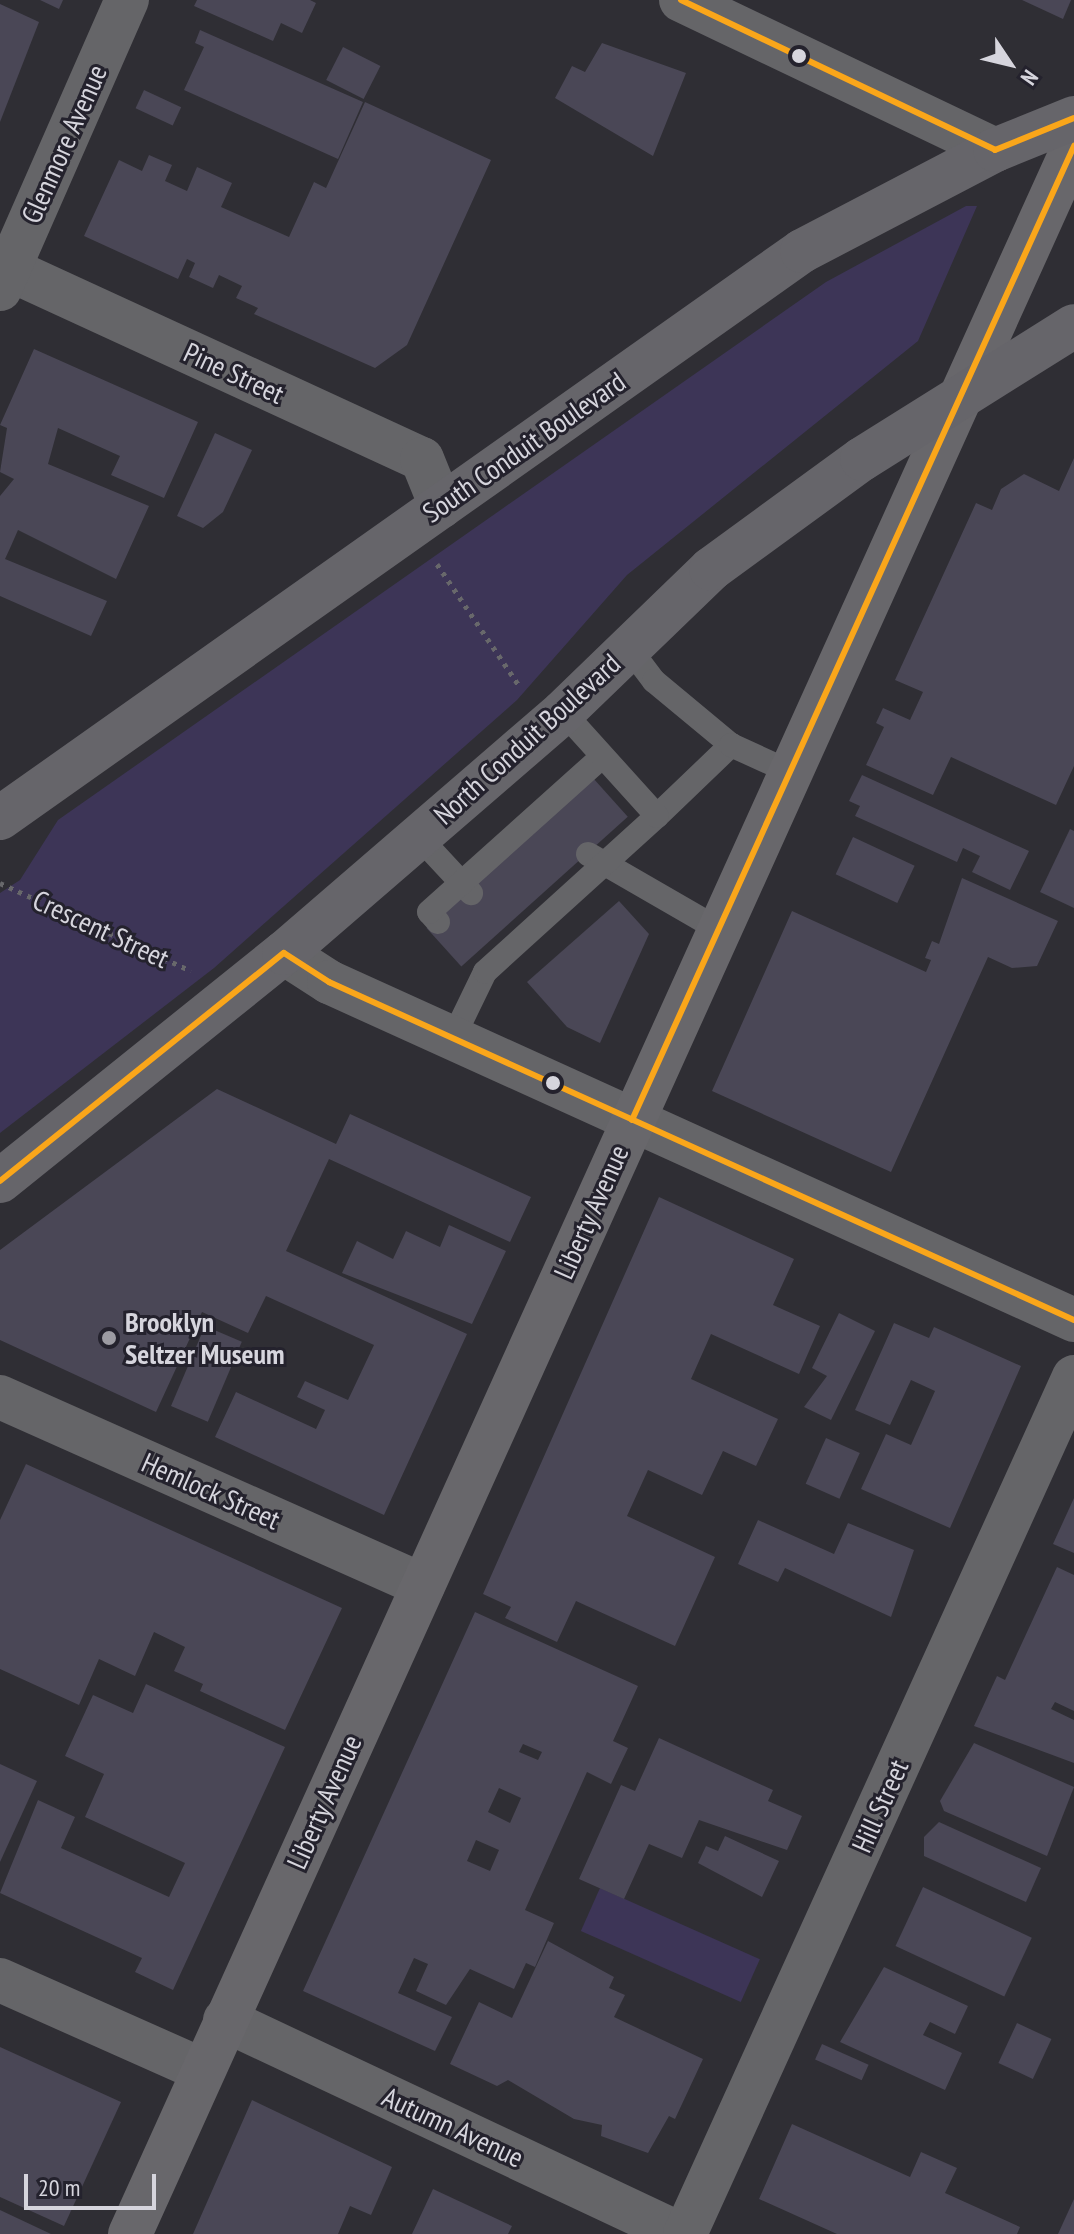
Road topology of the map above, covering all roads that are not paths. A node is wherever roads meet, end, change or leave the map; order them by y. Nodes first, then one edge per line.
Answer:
1 (127, 0) edge
2 (681, 0) edge
3 (1074, 118) edge
4 (1074, 146) edge
5 (995, 150) junction
6 (3, 274) edge
7 (1074, 326) edge
8 (955, 400) junction
9 (441, 506) junction
10 (629, 648) junction
11 (563, 712) junction
12 (731, 745) junction
13 (602, 757) junction
14 (788, 771) junction
15 (657, 816) junction
16 (0, 818) edge
17 (418, 836) junction
18 (594, 861) junction
19 (466, 888) junction
20 (438, 922) dead end
21 (718, 929) junction
22 (284, 953) junction
23 (453, 1038) junction
24 (632, 1120) junction
25 (0, 1181) edge
26 (1074, 1320) edge
27 (1074, 1377) edge
28 (0, 1397) edge
29 (423, 1585) junction
30 (0, 1980) edge
31 (225, 2020) junction
32 (202, 2070) junction
33 (130, 2234) edge
34 (683, 2234) edge

1 - 6 street, Glenmore Avenue
2 - 5 street
3 - 5 main road, South Conduit Boulevard
4 - 8 street, Liberty Avenue
5 - 9 main road, South Conduit Boulevard
6 - 9 street, Pine Street
7 - 8 main road, North Conduit Boulevard
8 - 10 main road, North Conduit Boulevard
8 - 14 street, Liberty Avenue
9 - 16 main road, South Conduit Boulevard
10 - 11 main road, North Conduit Boulevard
10 - 12 lane
11 - 13 lane
11 - 17 main road, North Conduit Boulevard
12 - 14 lane
12 - 15 lane
13 - 15 lane
13 - 19 lane
14 - 21 street, Liberty Avenue
15 - 18 lane
17 - 19 lane
17 - 22 main road, North Conduit Boulevard
18 - 21 lane
18 - 23 lane
19 - 20 lane
21 - 24 street, Liberty Avenue
22 - 23 street
22 - 25 main road, North Conduit Boulevard
23 - 24 street
24 - 26 street
24 - 29 street, Liberty Avenue
27 - 34 street, Hill Street
28 - 29 street, Hemlock Street
29 - 31 street, Liberty Avenue
30 - 32 street
31 - 32 street, Liberty Avenue
31 - 34 street, Autumn Avenue
32 - 33 street, Liberty Avenue

